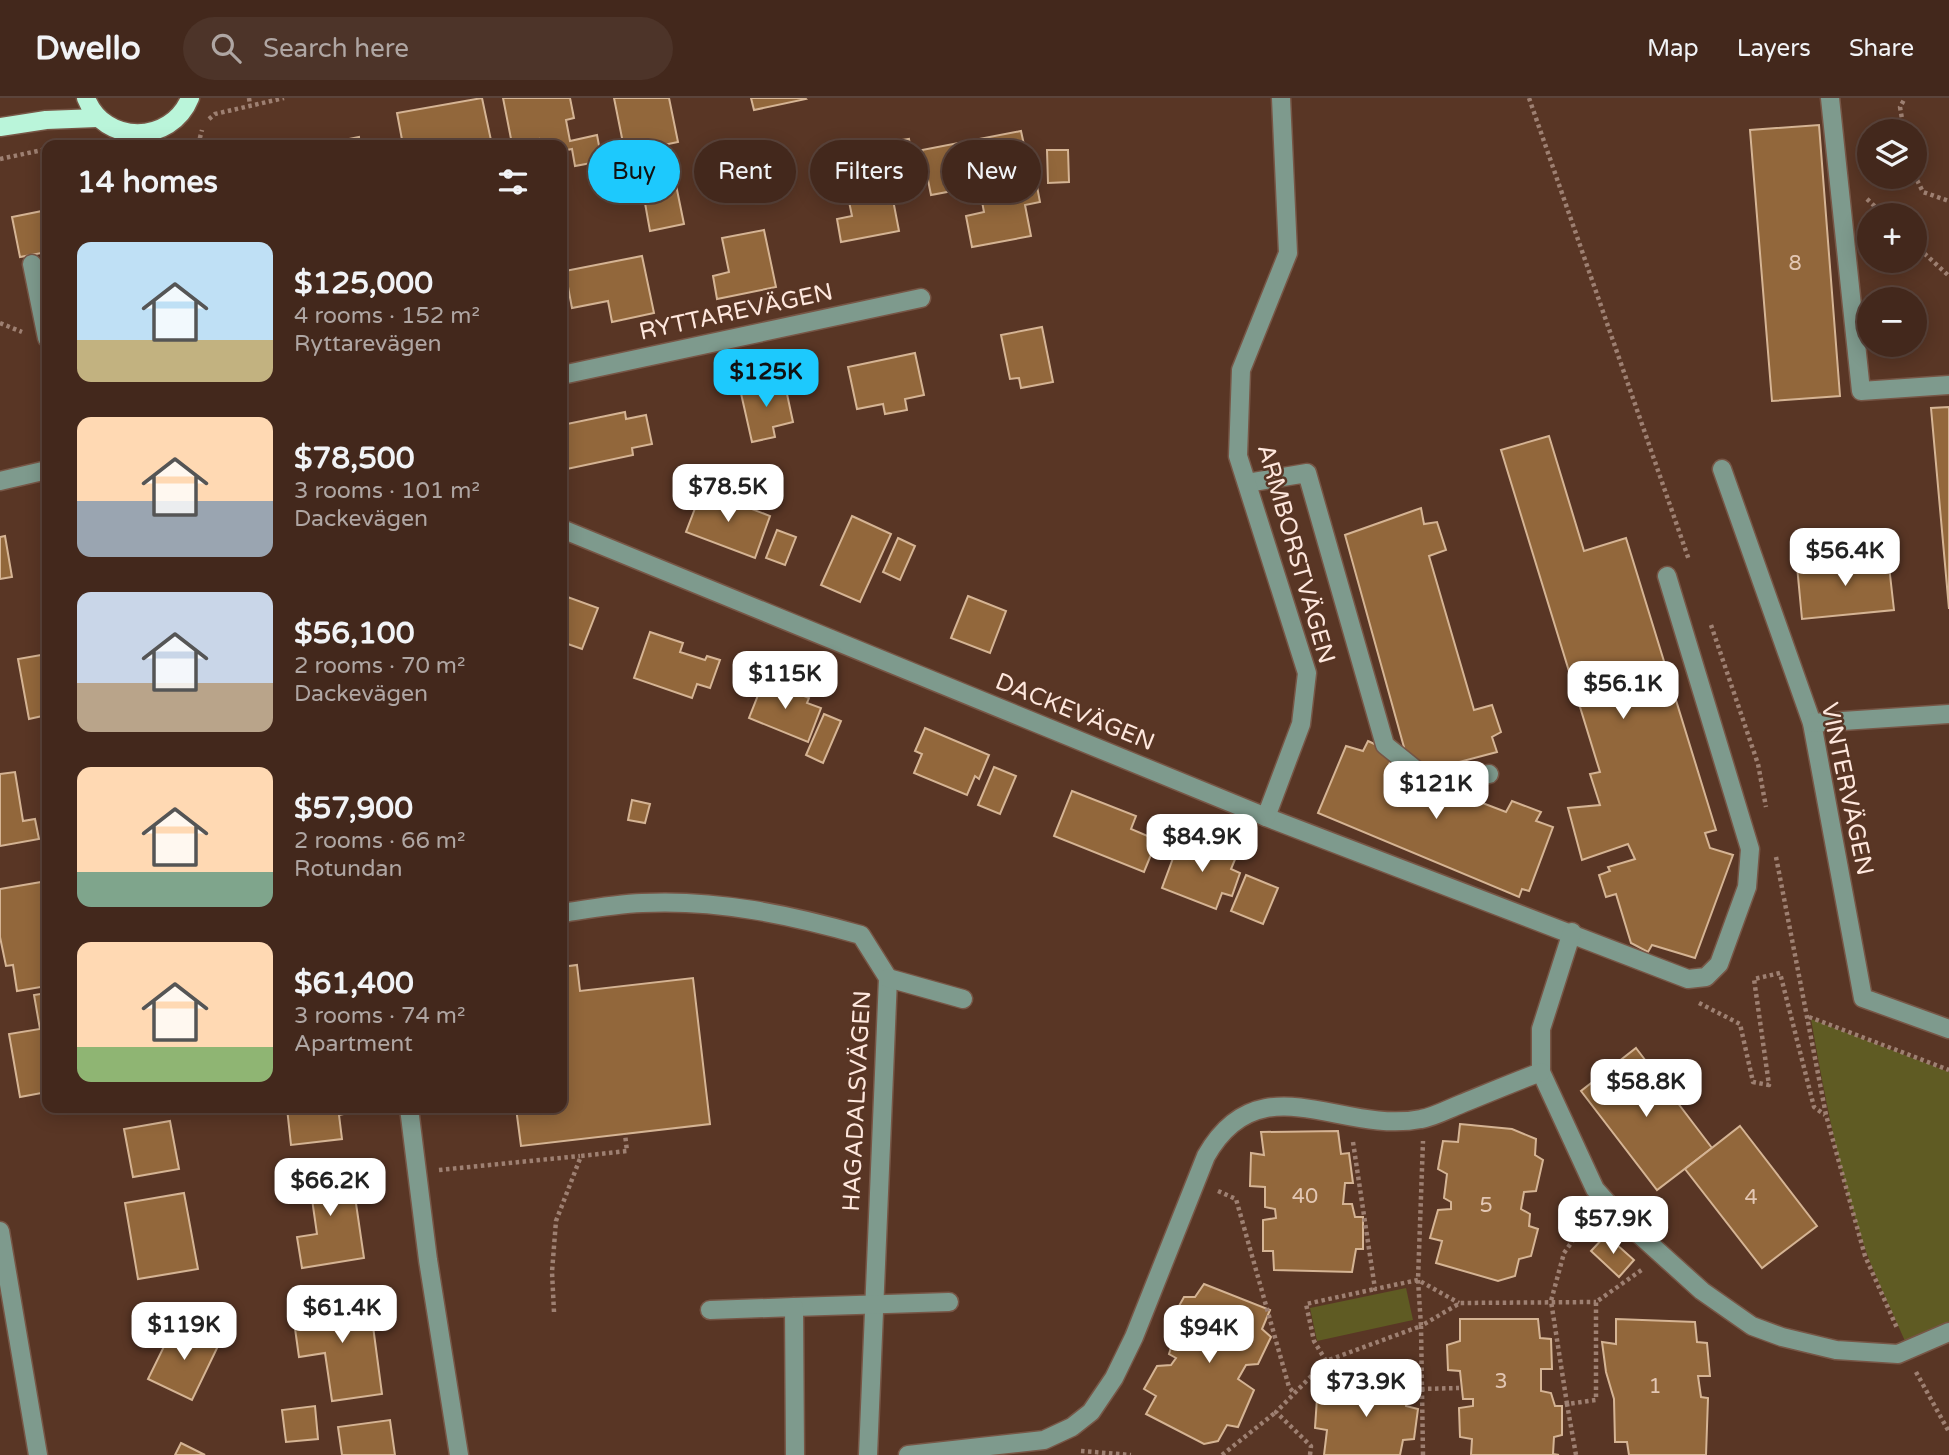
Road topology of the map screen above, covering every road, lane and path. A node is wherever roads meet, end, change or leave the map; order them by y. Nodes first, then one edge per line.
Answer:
1 (86, 98) edge
2 (249, 98) edge
3 (284, 98) edge
4 (1281, 98) edge
5 (1830, 98) edge
6 (1905, 98) edge
7 (193, 101) edge
8 (250, 105) junction
9 (97, 118) junction
10 (1902, 119) edge
11 (0, 127) edge
12 (155, 139) edge
13 (200, 140) edge
14 (42, 150) edge
15 (0, 159) edge
16 (1922, 189) edge
17 (1949, 201) edge
18 (1927, 256) edge
19 (32, 264) dead end
20 (1949, 276) edge
21 (921, 298) dead end
22 (42, 313) edge
23 (567, 374) edge
24 (1949, 385) edge
25 (1722, 469) dead end
26 (42, 471) edge
27 (0, 481) edge
28 (1247, 483) junction
29 (567, 531) edge
30 (1667, 576) dead end
31 (1949, 714) edge
32 (1812, 723) junction
33 (1489, 774) dead end
34 (1265, 817) junction
35 (567, 912) edge
36 (1572, 932) junction
37 (888, 978) junction
38 (963, 999) dead end
39 (1695, 1001) dead end
40 (1809, 1017) dead end
41 (1949, 1028) edge
42 (1949, 1070) edge
43 (1541, 1072) junction
44 (410, 1113) edge
45 (1826, 1115) dead end
46 (1349, 1118) junction
47 (625, 1134) dead end
48 (1423, 1140) dead end
49 (581, 1156) junction
50 (417, 1172) junction
51 (1236, 1199) dead end
52 (1605, 1201) junction
53 (0, 1231) edge
54 (1661, 1257) junction
55 (1418, 1280) junction
56 (1374, 1289) junction
57 (1552, 1301) junction
58 (949, 1302) dead end
59 (1596, 1302) junction
60 (1460, 1303) junction
61 (872, 1304) junction
62 (794, 1307) junction
63 (710, 1310) dead end
64 (554, 1312) dead end
65 (1421, 1326) junction
66 (1949, 1332) edge
67 (1326, 1361) junction
68 (1459, 1388) dead end
69 (1421, 1389) junction
70 (1294, 1393) junction
71 (1567, 1404) junction
72 (1276, 1412) junction
73 (1044, 1448) edge
74 (38, 1455) edge
75 (459, 1455) edge
76 (794, 1455) edge
77 (868, 1455) edge
78 (908, 1455) edge
79 (1222, 1455) edge
80 (1310, 1455) edge
81 (1423, 1455) edge
82 (1576, 1455) edge

1 - 9 main road
2 - 8 path
3 - 8 path
4 - 28 street, ARMBORSTVÄGEN
5 - 24 street
6 - 10 path
7 - 12 main road
8 - 13 path
9 - 11 main road
9 - 12 main road
14 - 15 path
16 - 17 path
18 - 20 path
19 - 22 street
21 - 23 street, RYTTAREVÄGEN
25 - 32 street, VINTERVÄGEN
26 - 27 street
28 - 33 street
28 - 34 street, ARMBORSTVÄGEN
29 - 34 street, DACKEVÄGEN
30 - 36 street, DACKEVÄGEN
31 - 32 street
32 - 41 street, VINTERVÄGEN
34 - 36 street, DACKEVÄGEN
35 - 37 street, HAGADALSVÄGEN
36 - 43 street
37 - 38 street
37 - 61 street, HAGADALSVÄGEN
39 - 45 path
40 - 42 path
43 - 46 street
43 - 52 street
44 - 50 street
46 - 56 path
46 - 73 street
47 - 49 path
48 - 55 path
49 - 50 path
49 - 64 path
50 - 75 street
51 - 70 path
52 - 54 street
52 - 57 path
53 - 74 street
54 - 59 path
54 - 66 street
55 - 56 path
55 - 60 path
55 - 65 path
56 - 67 path
57 - 59 path
57 - 60 path
57 - 71 path
58 - 61 street
59 - 71 path
60 - 65 path
61 - 62 street
61 - 77 street, HAGADALSVÄGEN
62 - 63 street
62 - 76 street
65 - 67 path
65 - 69 path
67 - 70 path
68 - 69 path
69 - 81 path
70 - 72 path
71 - 82 path
72 - 79 path
72 - 80 path
73 - 78 street

